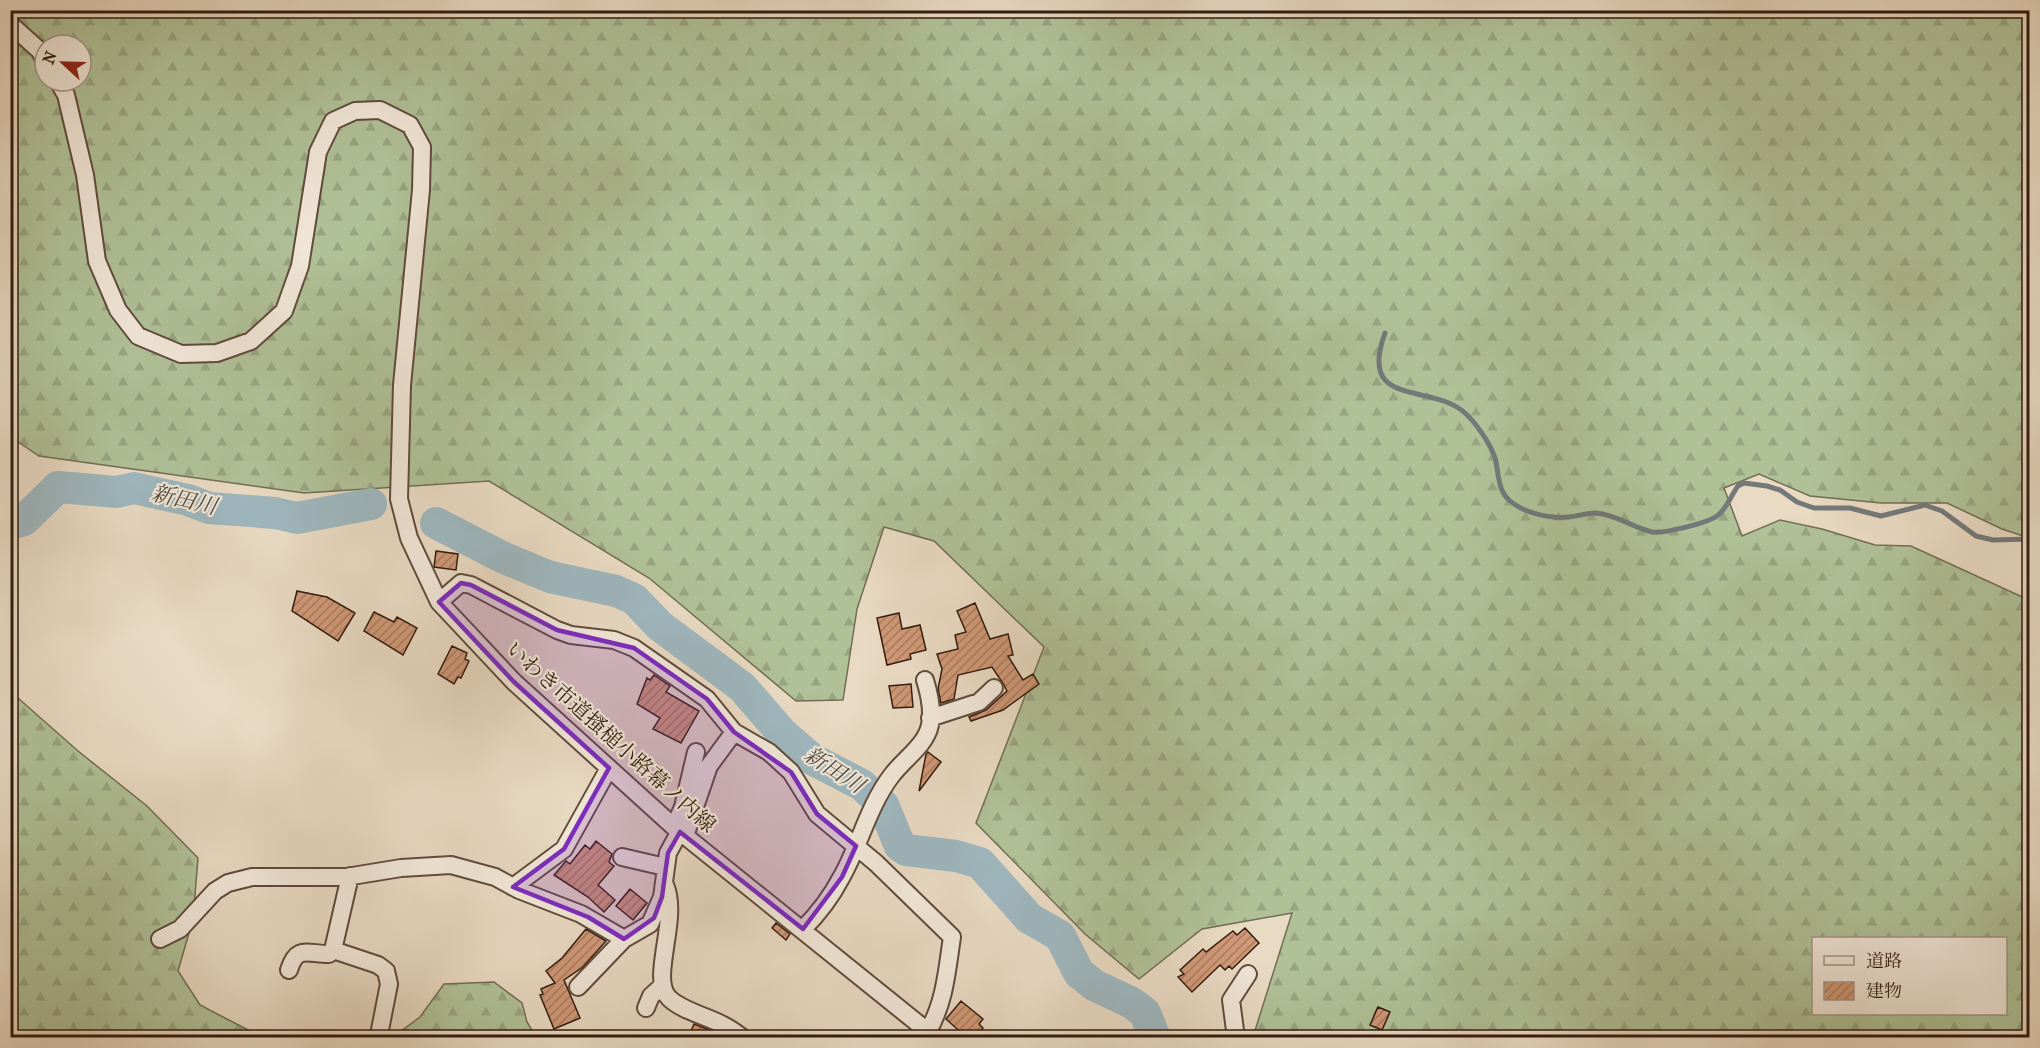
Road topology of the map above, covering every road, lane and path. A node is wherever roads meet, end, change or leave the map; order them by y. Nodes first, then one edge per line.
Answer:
1 (10, 24) edge
2 (33, 45) edge
3 (65, 93) edge
4 (439, 602) junction
5 (925, 680) dead end
6 (994, 688) dead end
7 (930, 718) junction
8 (734, 732) junction
9 (696, 752) dead end
10 (609, 768) junction
11 (680, 831) junction
12 (856, 846) junction
13 (622, 857) dead end
14 (665, 867) junction
15 (350, 876) junction
16 (664, 885) junction
17 (513, 887) junction
18 (803, 929) junction
19 (160, 939) dead end
20 (624, 939) junction
21 (333, 950) junction
22 (289, 970) dead end
23 (1248, 974) dead end
24 (663, 985) junction
25 (578, 987) dead end
26 (646, 1008) dead end
27 (932, 1034) edge
28 (379, 1035) dead end
29 (742, 1038) edge
30 (1236, 1038) edge

1 - 2 street
3 - 4 street, いわき市道搔槌小路幕ノ内線
4 - 8 street
4 - 10 street, いわき市道搔槌小路幕ノ内線
5 - 7 street
6 - 7 street
7 - 12 street
8 - 11 street
8 - 12 street
9 - 11 street
10 - 11 street, いわき市道搔槌小路幕ノ内線
10 - 17 street
11 - 14 street
11 - 18 street, いわき市道搔槌小路幕ノ内線
12 - 18 street
12 - 27 street
13 - 14 street
14 - 16 street
15 - 17 street
15 - 19 street
15 - 21 street
16 - 20 street
16 - 24 street
17 - 20 street
18 - 27 street, いわき市道搔槌小路幕ノ内線
20 - 25 street
21 - 22 street
21 - 28 street
23 - 30 street
24 - 26 street
24 - 29 street

